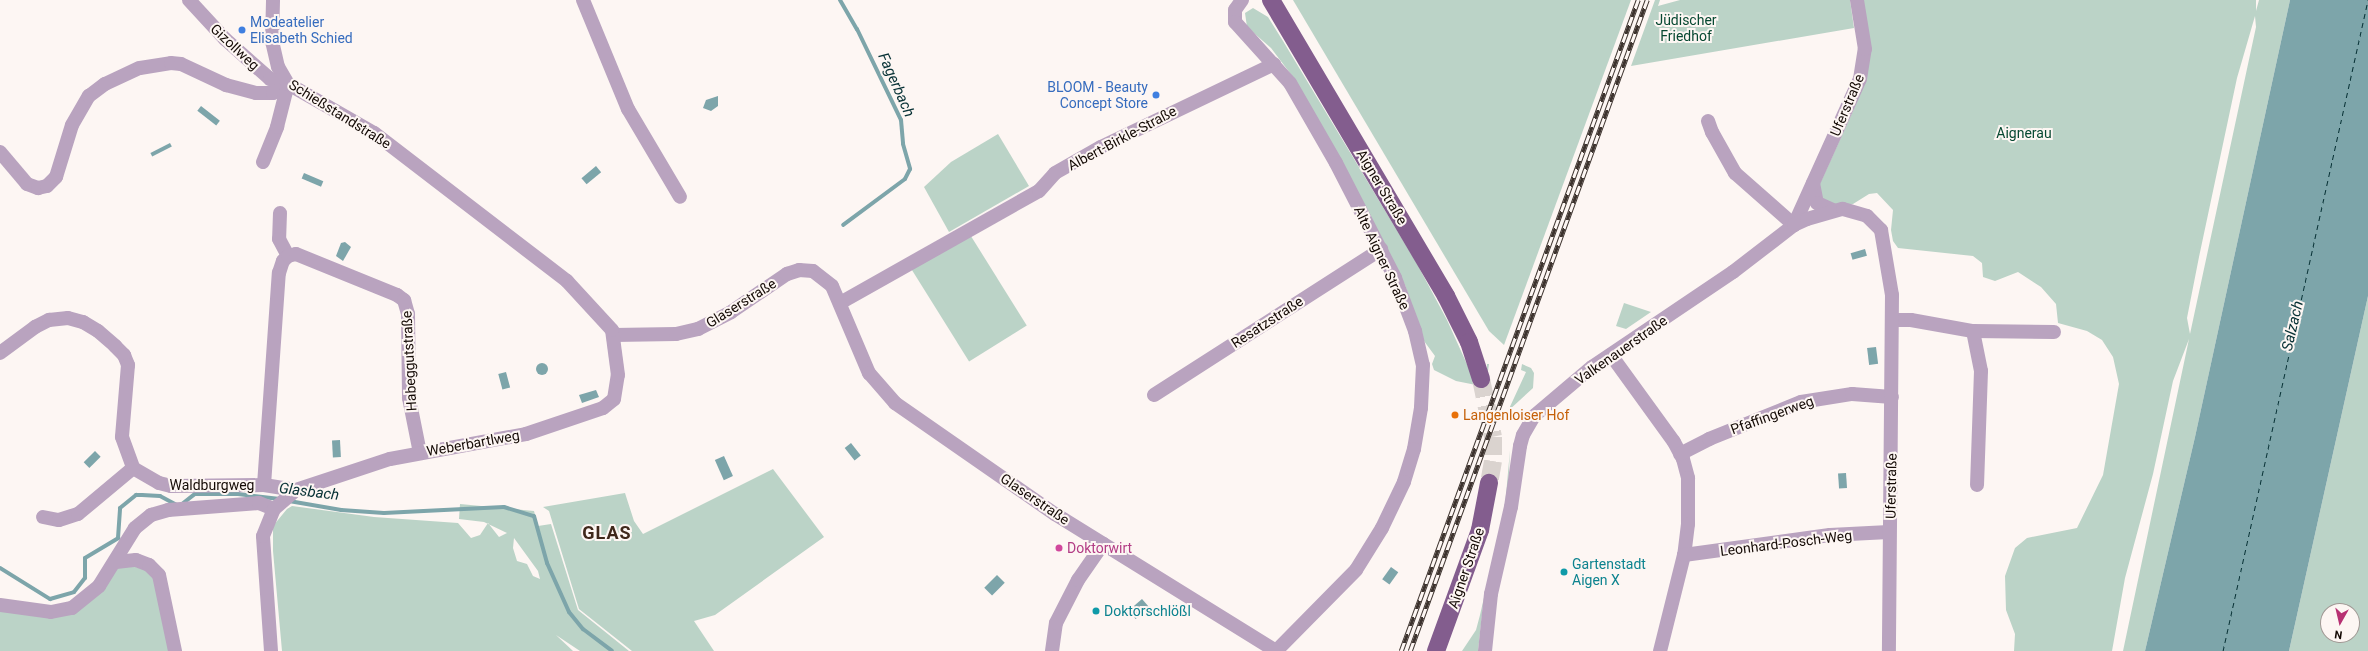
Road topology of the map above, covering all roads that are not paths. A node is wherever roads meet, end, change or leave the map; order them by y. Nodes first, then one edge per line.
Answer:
1 (189, 0) edge
2 (273, 0) edge
3 (583, 0) edge
4 (1242, 0) edge
5 (1271, 0) edge
6 (1858, 0) edge
7 (1274, 64) junction
8 (288, 84) junction
9 (1708, 120) dead end
10 (0, 152) edge
11 (263, 162) dead end
12 (1812, 182) junction
13 (680, 197) dead end
14 (1833, 210) junction
15 (280, 213) dead end
16 (1794, 225) junction
17 (1381, 249) junction
18 (288, 256) junction
19 (840, 303) junction
20 (1893, 320) junction
21 (1973, 330) junction
22 (2054, 332) dead end
23 (614, 336) junction
24 (0, 353) edge
25 (1611, 355) junction
26 (1482, 379) tunnel mouth
27 (1154, 395) dead end
28 (1892, 397) junction
29 (420, 453) junction
30 (1680, 454) junction
31 (133, 468) junction
32 (1488, 483) tunnel mouth
33 (264, 485) junction
34 (1977, 485) dead end
35 (296, 490) junction
36 (272, 513) junction
37 (43, 516) dead end
38 (1889, 532) junction
39 (1103, 544) junction
40 (1684, 555) junction
41 (116, 562) junction
42 (0, 605) edge
43 (175, 651) edge
44 (271, 651) edge
45 (1052, 651) edge
46 (1276, 651) edge
47 (1436, 651) edge
48 (1485, 651) edge
49 (1660, 651) edge
50 (1889, 651) edge

1 - 8 street, Gizollweg
2 - 8 street, Schießstandstraße
3 - 13 street
4 - 7 street, Alte Aigner Straße
5 - 26 main road, Aigner Straße
6 - 12 street, Uferstraße
7 - 17 street, Alte Aigner Straße
7 - 19 street, Albert-Birkle-Straße
8 - 10 street
8 - 11 street
8 - 23 street, Schießstandstraße
9 - 16 street
12 - 14 street, Uferstraße
12 - 16 street, Uferstraße
14 - 16 street, Uferstraße
14 - 20 street, Uferstraße
15 - 18 street
16 - 25 street, Valkenauerstraße
17 - 27 street, Resatzstraße
17 - 46 street, Alte Aigner Straße
18 - 29 street, Habeggutstraße
18 - 33 street
19 - 23 street, Glaserstraße
19 - 39 street, Glaserstraße
20 - 21 street
20 - 28 street, Uferstraße
21 - 22 street
21 - 34 street
23 - 29 street, Weberbartlweg
24 - 31 street
25 - 30 street
25 - 48 street, Valkenauerstraße
28 - 30 street, Pfaffingerweg
28 - 38 street, Uferstraße
29 - 35 street, Weberbartlweg
30 - 40 street
31 - 33 street, Waldburgweg
31 - 37 street
32 - 47 main road, Aigner Straße
33 - 35 street, Waldburgweg
35 - 36 street, Weberbartlweg
36 - 41 street
36 - 44 street
38 - 40 street, Leonhard-Posch-Weg
38 - 50 street, Uferstraße
39 - 45 street
39 - 46 street, Glaserstraße
40 - 49 street
41 - 42 street
41 - 43 street

